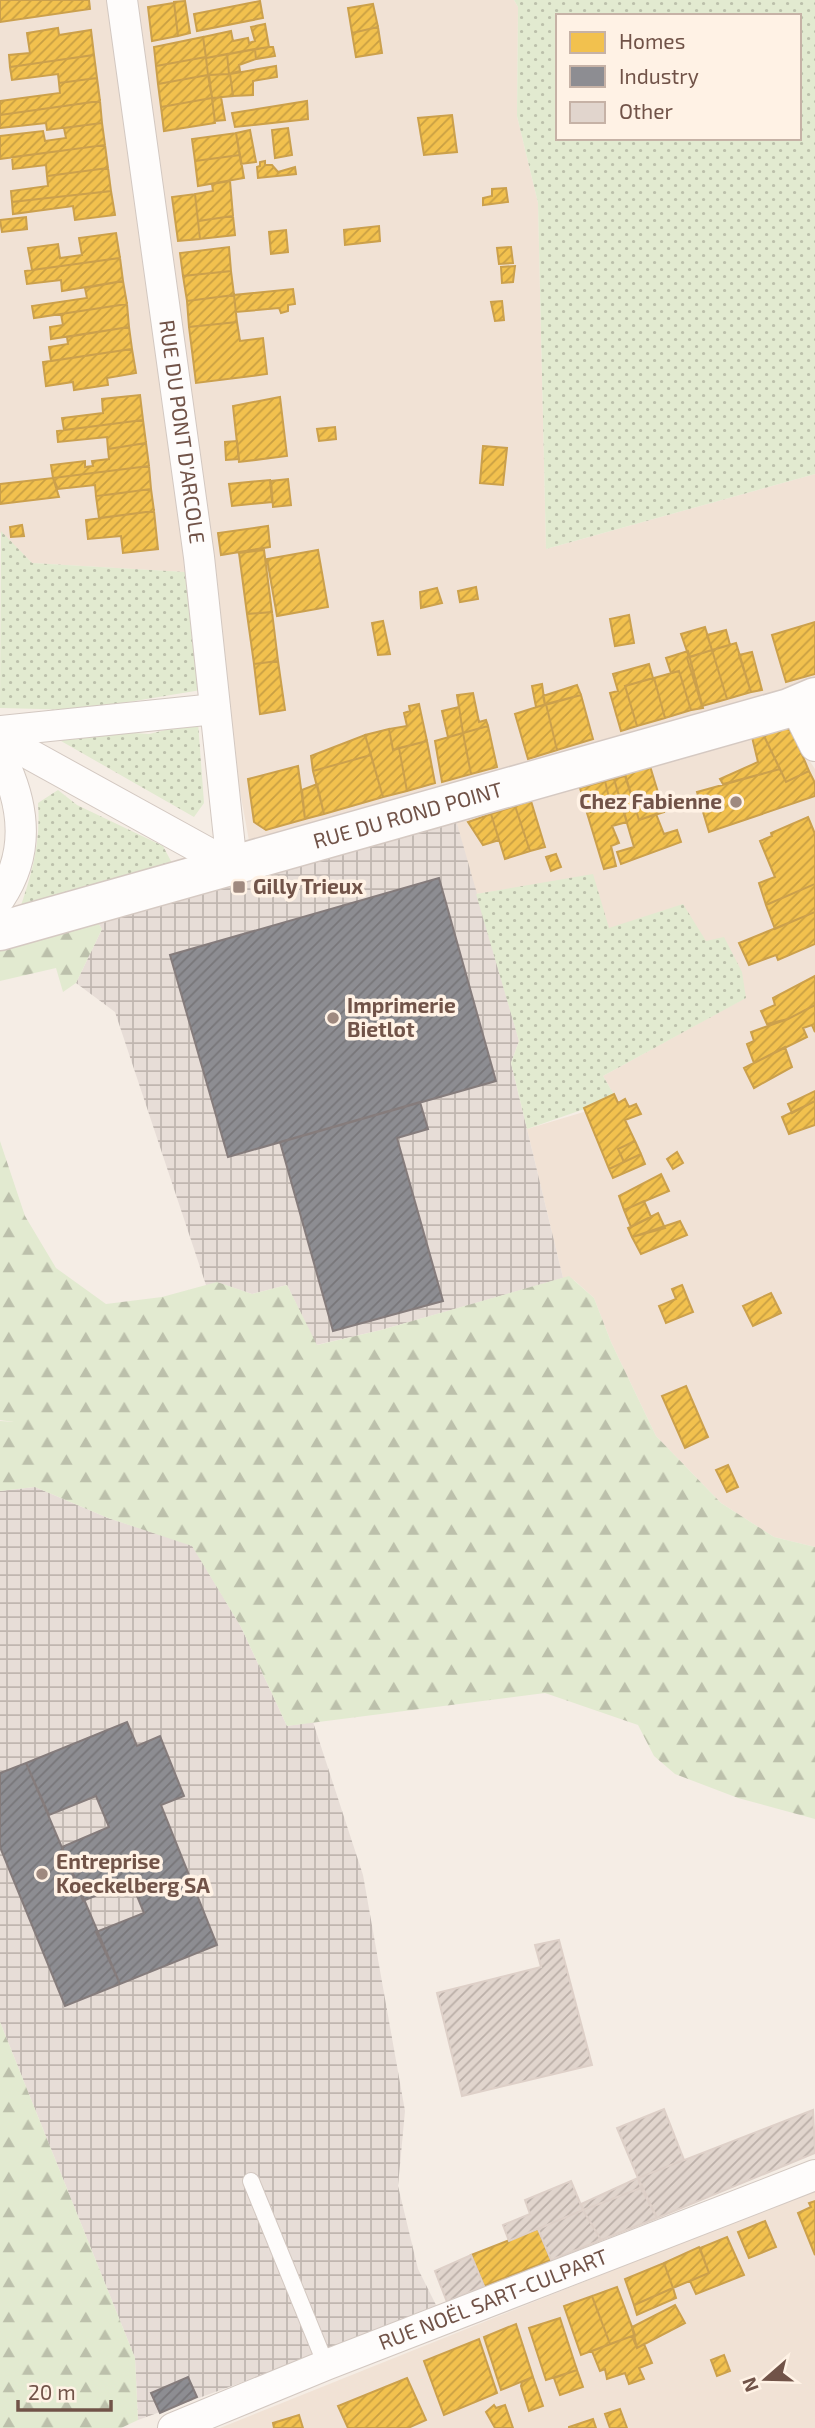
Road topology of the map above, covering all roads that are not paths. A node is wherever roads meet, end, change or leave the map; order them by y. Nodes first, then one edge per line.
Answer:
1 (122, 0) edge
2 (805, 701) edge
3 (215, 709) junction
4 (0, 731) edge
5 (0, 738) edge
6 (815, 746) edge
7 (0, 755) edge
8 (232, 866) junction
9 (0, 898) edge
10 (0, 931) edge
11 (815, 2175) edge
12 (251, 2181) dead end
13 (326, 2365) junction
14 (173, 2428) edge

1 - 3 street, RUE DU PONT D'ARCOLE
2 - 6 street
2 - 8 street, RUE DU ROND POINT
3 - 4 street
3 - 8 street, RUE DU PONT D'ARCOLE
5 - 8 street
7 - 9 street
8 - 10 street, RUE DU ROND POINT
11 - 13 street, RUE NOËL SART-CULPART
12 - 13 lane
13 - 14 street, RUE NOËL SART-CULPART

